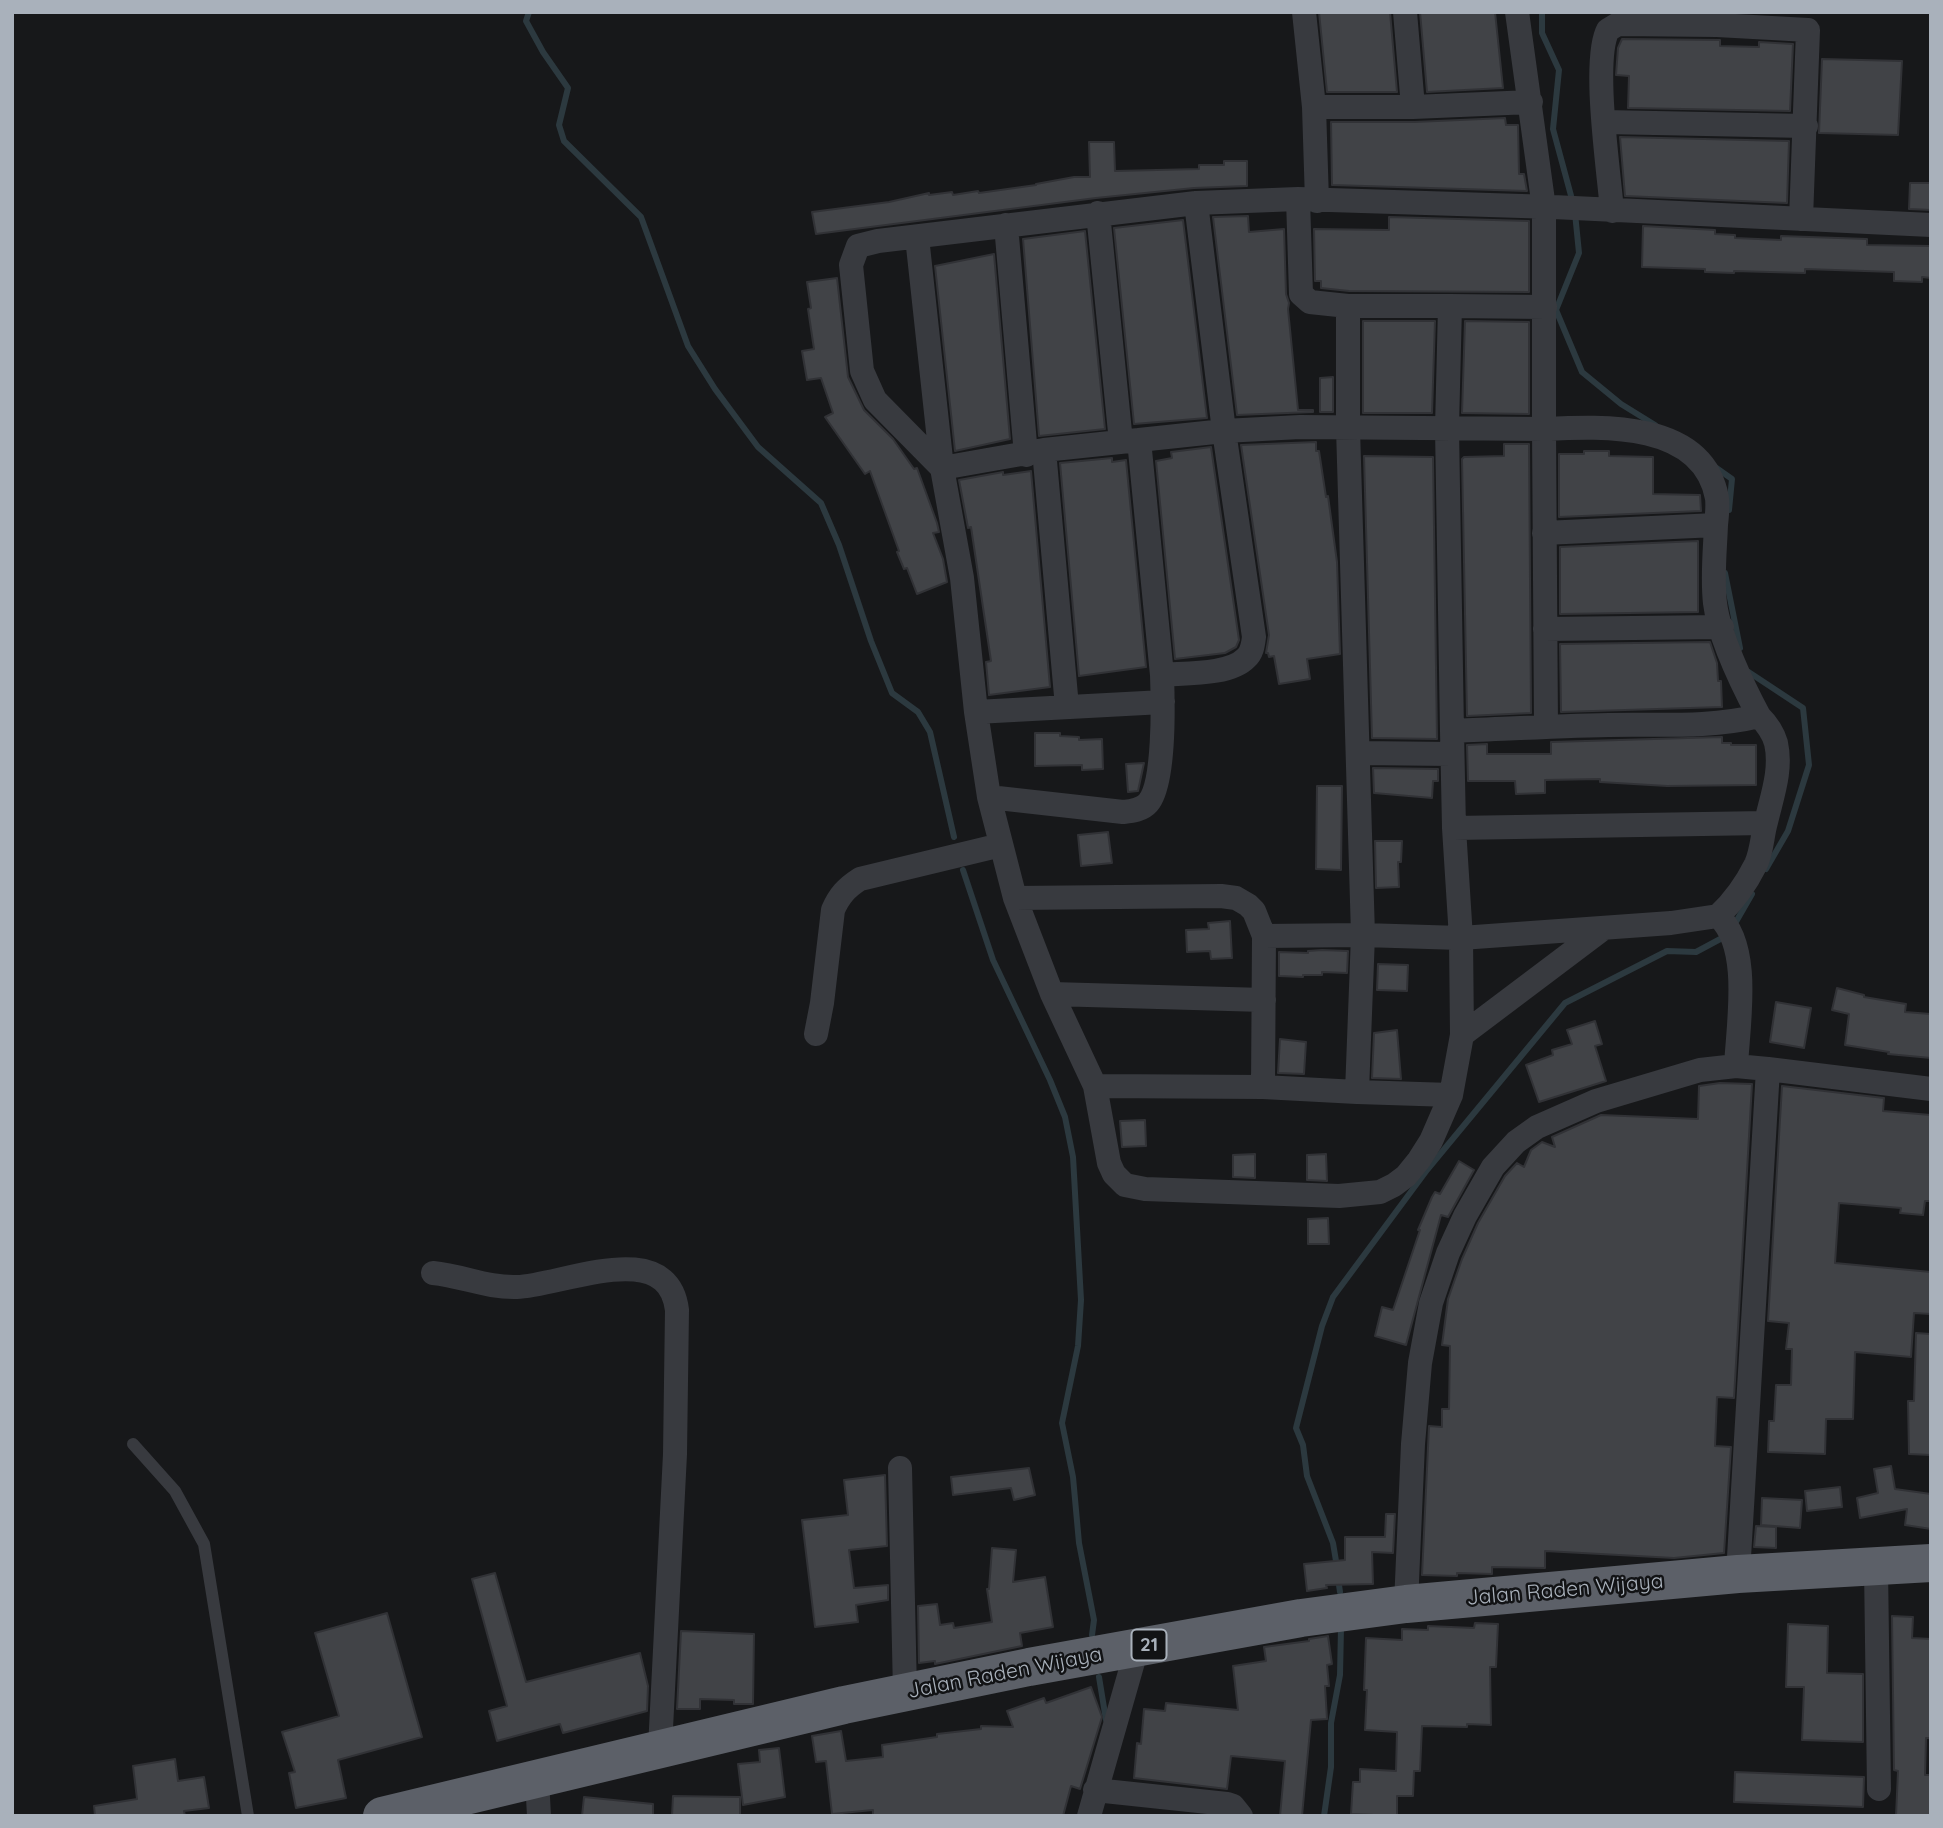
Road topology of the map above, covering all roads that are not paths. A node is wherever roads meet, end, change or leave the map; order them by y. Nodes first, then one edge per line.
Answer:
1 (1304, 12) edge
2 (1405, 12) edge
3 (1517, 12) edge
4 (1618, 18) edge
5 (1717, 19) edge
6 (1808, 21) edge
7 (1531, 102) junction
8 (1314, 107) junction
9 (1413, 107) junction
10 (1604, 122) junction
11 (1806, 126) junction
12 (1308, 200) junction
13 (1196, 203) junction
14 (1549, 208) junction
15 (1606, 210) junction
16 (1098, 213) junction
17 (1801, 219) junction
18 (1006, 225) junction
19 (1931, 225) edge
20 (917, 237) junction
21 (1348, 306) junction
22 (1450, 306) junction
23 (1545, 307) junction
24 (1348, 428) junction
25 (1447, 429) junction
26 (1544, 429) junction
27 (1224, 431) junction
28 (1130, 441) junction
29 (1035, 453) junction
30 (942, 468) junction
31 (1716, 525) junction
32 (1544, 533) junction
33 (1721, 627) junction
34 (1545, 629) junction
35 (1163, 675) junction
36 (1163, 702) junction
37 (1067, 708) junction
38 (976, 712) junction
39 (1759, 716) junction
40 (1546, 726) junction
41 (1451, 743) junction
42 (1359, 753) junction
43 (989, 797) junction
44 (1765, 823) junction
45 (1454, 828) junction
46 (1000, 845) junction
47 (1015, 898) junction
48 (1605, 928) junction
49 (1728, 930) junction
50 (1363, 935) junction
51 (1264, 936) junction
52 (1461, 938) junction
53 (1052, 994) junction
54 (1264, 1000) junction
55 (816, 1034) dead end
56 (1462, 1035) junction
57 (1736, 1066) junction
58 (1768, 1069) junction
59 (1095, 1086) junction
60 (1263, 1087) junction
61 (1931, 1089) edge
62 (1357, 1092) junction
63 (1451, 1095) junction
64 (433, 1273) dead end
65 (133, 1444) dead end
66 (900, 1468) dead end
67 (1931, 1563) edge
68 (1876, 1567) junction
69 (1738, 1574) junction
70 (1406, 1604) junction
71 (1137, 1647) junction
72 (905, 1692) junction
73 (660, 1748) junction
74 (1879, 1789) dead end
75 (1095, 1790) junction
76 (538, 1797) edge
77 (248, 1816) edge
78 (382, 1816) edge
79 (1088, 1816) edge
80 (1241, 1816) edge

1 - 8 street
2 - 9 street
3 - 7 street
4 - 5 street
4 - 10 street
5 - 6 street
6 - 11 street
7 - 9 street
7 - 14 street
8 - 9 street
8 - 12 street
10 - 11 street
10 - 15 street
11 - 17 street
12 - 13 street
12 - 14 street
12 - 21 street
13 - 16 street
13 - 27 street
14 - 15 street
14 - 23 street
15 - 17 street
16 - 18 street
16 - 28 street
17 - 19 street
18 - 20 street
18 - 29 street
20 - 30 street
20 - 30 street
21 - 22 street
21 - 24 street
22 - 23 street
22 - 25 street
23 - 26 street
24 - 25 street
24 - 27 street
24 - 42 street
25 - 26 street
25 - 41 street
26 - 31 street
26 - 32 street
27 - 28 street
27 - 35 street
28 - 29 street
28 - 35 street
29 - 30 street
29 - 37 street
30 - 38 street
31 - 32 street
31 - 33 street
32 - 34 street
33 - 34 street
33 - 39 street
34 - 40 street
35 - 36 street
36 - 37 street
36 - 43 street
37 - 38 street
38 - 43 street
39 - 40 street
39 - 44 street
40 - 41 street
41 - 42 street
41 - 45 street
42 - 50 street
43 - 46 street
44 - 45 street
44 - 49 street
45 - 52 street
46 - 47 street
46 - 55 street
47 - 51 street
47 - 53 street
48 - 49 street
48 - 52 street
48 - 56 street
49 - 57 street
50 - 51 street
50 - 52 street
50 - 62 street
51 - 54 street
52 - 56 street
53 - 54 street
53 - 59 street
54 - 60 street
56 - 63 street
57 - 58 street
57 - 70 street
58 - 61 street
58 - 69 street
59 - 60 street
59 - 63 street
60 - 62 street
62 - 63 street
64 - 73 street
65 - 77 lane
66 - 72 street
67 - 68 highway, Jalan Raden Wijaya / 21
68 - 69 highway, Jalan Raden Wijaya / 21
68 - 74 street
69 - 70 highway, Jalan Raden Wijaya / 21
70 - 71 highway, Jalan Raden Wijaya / 21
71 - 72 highway, Jalan Raden Wijaya / 21
71 - 75 street
72 - 73 highway, Jalan Raden Wijaya / 21
73 - 76 highway, Jalan Raden Wijaya / 21
75 - 79 street
75 - 80 street
76 - 78 highway, Jalan Raden Wijaya / 21

